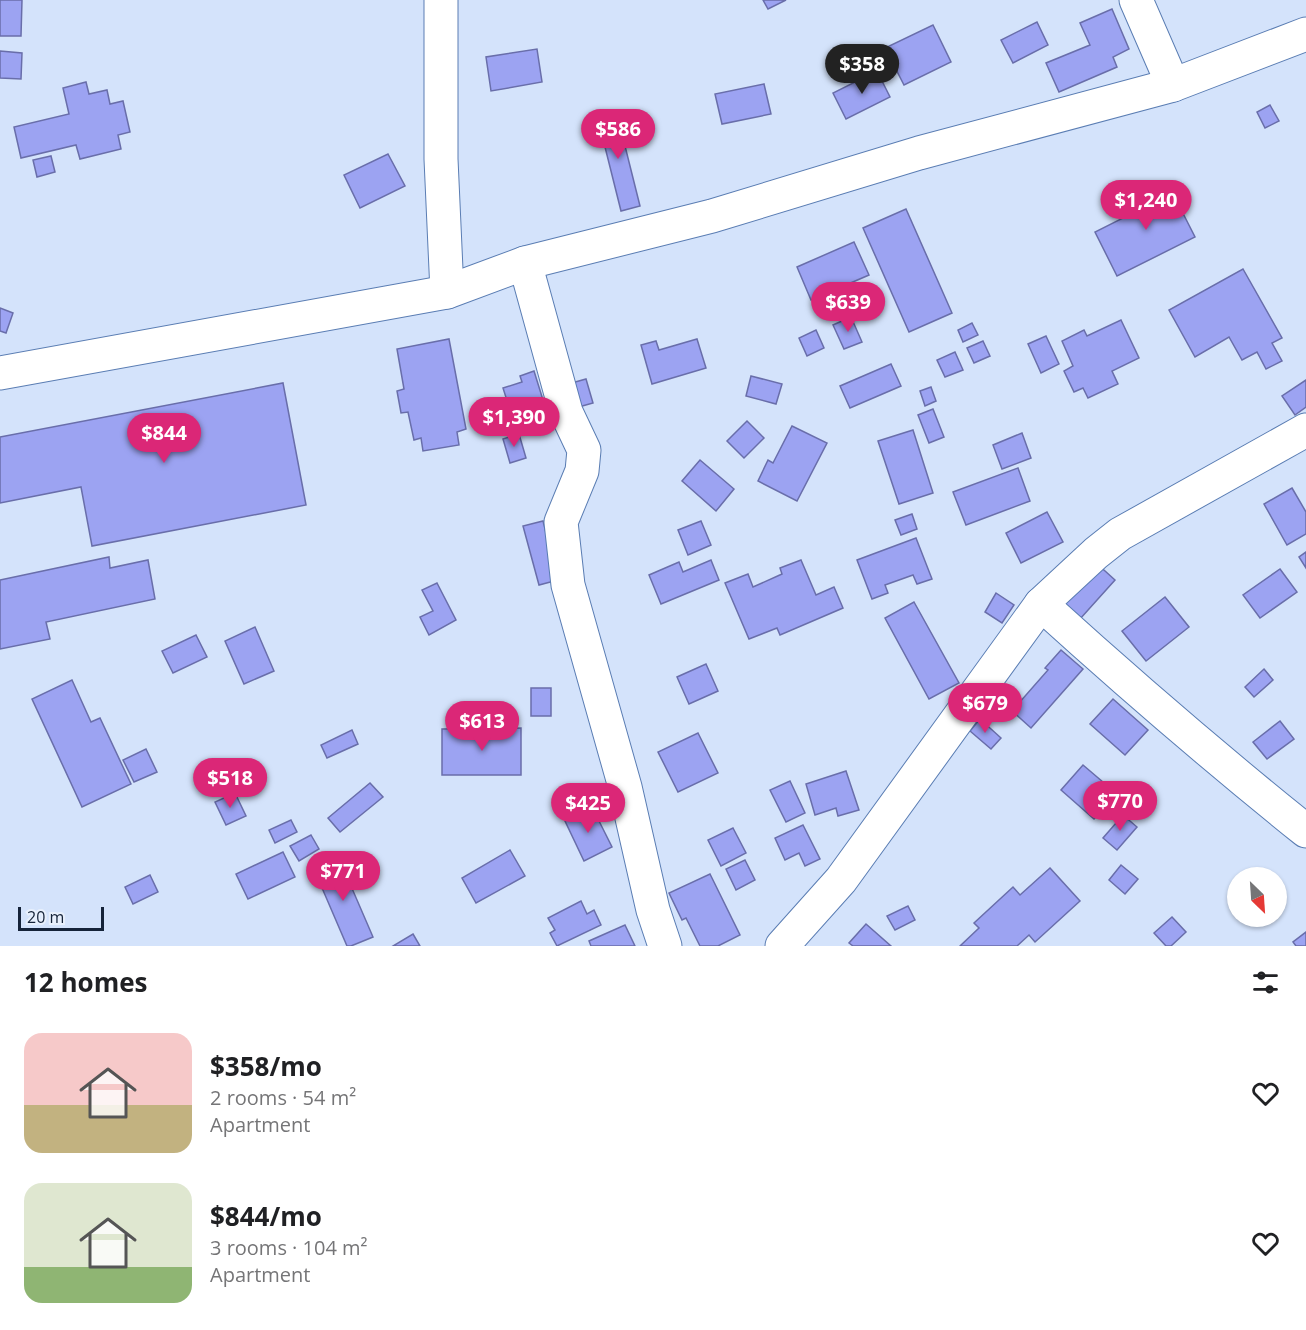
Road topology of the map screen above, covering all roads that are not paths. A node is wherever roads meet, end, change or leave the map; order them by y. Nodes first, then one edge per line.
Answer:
1 (441, 0) edge
2 (1136, 0) edge
3 (1306, 34) edge
4 (1173, 85) junction
5 (525, 263) junction
6 (447, 292) junction
7 (0, 373) edge
8 (1306, 430) edge
9 (1041, 604) junction
10 (1306, 831) edge
11 (665, 946) edge
12 (782, 946) edge

1 - 6 street
2 - 4 street
3 - 4 street
4 - 5 street
5 - 6 street
5 - 11 street
6 - 7 street
8 - 9 street
9 - 10 street
9 - 12 street

